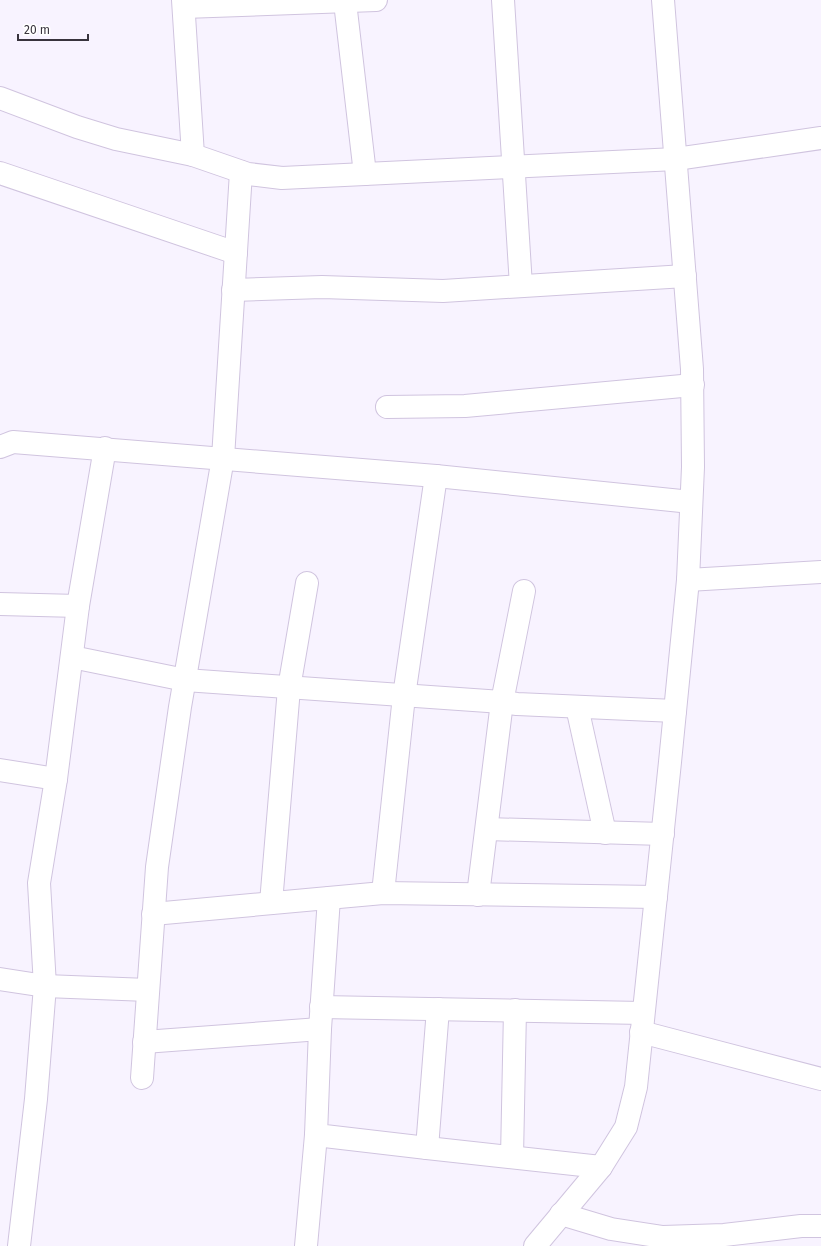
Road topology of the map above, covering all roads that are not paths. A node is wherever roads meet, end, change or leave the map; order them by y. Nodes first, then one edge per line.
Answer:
1 (376, 0) edge
2 (503, 0) edge
3 (663, 0) edge
4 (345, 2) junction
5 (183, 4) edge
6 (0, 98) edge
7 (821, 138) edge
8 (193, 155) junction
9 (676, 159) junction
10 (514, 167) junction
11 (240, 172) junction
12 (0, 173) edge
13 (365, 174) junction
14 (236, 253) junction
15 (685, 276) junction
16 (521, 286) junction
17 (233, 290) junction
18 (693, 385) junction
19 (387, 408) dead end
20 (0, 447) edge
21 (105, 448) junction
22 (223, 458) junction
23 (436, 476) junction
24 (691, 502) junction
25 (821, 572) edge
26 (688, 580) junction
27 (307, 583) dead end
28 (524, 591) dead end
29 (0, 604) edge
30 (78, 606) junction
31 (72, 657) junction
32 (185, 680) junction
33 (288, 688) junction
34 (404, 696) junction
35 (502, 702) junction
36 (578, 707) junction
37 (675, 711) junction
38 (0, 770) edge
39 (56, 779) junction
40 (487, 829) junction
41 (605, 833) junction
42 (663, 834) junction
43 (383, 893) junction
44 (478, 895) junction
45 (656, 897) junction
46 (329, 898) junction
47 (271, 903) junction
48 (153, 914) junction
49 (0, 979) edge
50 (45, 986) junction
51 (148, 990) junction
52 (322, 1007) junction
53 (438, 1009) junction
54 (515, 1010) junction
55 (642, 1022) junction
56 (320, 1029) junction
57 (144, 1042) junction
58 (142, 1078) dead end
59 (821, 1080) edge
60 (316, 1135) junction
61 (427, 1148) junction
62 (512, 1157) junction
63 (601, 1167) junction
64 (561, 1214) junction
65 (821, 1226) edge
66 (19, 1246) edge
67 (306, 1246) edge
68 (535, 1246) edge

1 - 4 street
2 - 10 street
3 - 9 street
4 - 5 street
4 - 13 street
5 - 8 street
6 - 8 street
7 - 9 street
8 - 11 street
9 - 10 street
9 - 15 street
10 - 13 street
10 - 16 street
11 - 13 street
11 - 14 street
12 - 14 street
14 - 17 street
15 - 16 street
15 - 18 street
16 - 17 street
17 - 22 street
18 - 19 street
18 - 24 street
20 - 21 street
21 - 22 street
21 - 30 street
22 - 23 street
22 - 32 street
23 - 24 street
23 - 34 street
24 - 26 street
25 - 26 street
26 - 37 street
27 - 33 street
28 - 35 street
29 - 30 street
30 - 31 street
31 - 32 street
31 - 39 street
32 - 33 street
32 - 48 street
33 - 34 street
33 - 47 street
34 - 35 street
34 - 43 street
35 - 36 street
35 - 40 street
36 - 37 street
36 - 41 street
37 - 42 street
38 - 39 street
39 - 50 street
40 - 41 street
40 - 44 street
41 - 42 street
42 - 45 street
43 - 44 street
43 - 46 street
44 - 45 street
45 - 55 street
46 - 47 street
46 - 52 street
47 - 48 street
48 - 51 street
49 - 50 street
50 - 51 street
50 - 66 street
51 - 57 street
52 - 53 street
52 - 56 street
53 - 54 street
53 - 61 street
54 - 55 street
54 - 62 street
55 - 59 street
55 - 63 street
56 - 57 street
56 - 60 street
57 - 58 street
60 - 61 street
60 - 67 street
61 - 62 street
62 - 63 street
63 - 64 street
64 - 65 street
64 - 68 street

